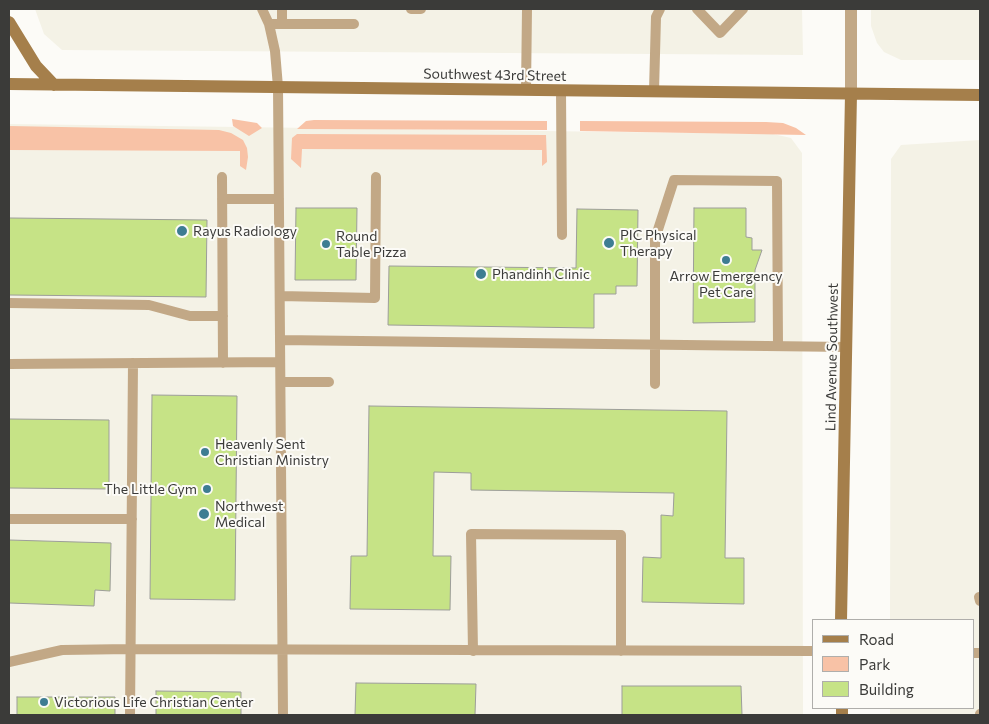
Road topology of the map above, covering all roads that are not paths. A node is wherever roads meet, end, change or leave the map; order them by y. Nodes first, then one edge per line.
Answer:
1 (262, 9) edge
2 (282, 9) edge
3 (411, 9) edge
4 (422, 9) edge
5 (527, 9) edge
6 (660, 9) edge
7 (697, 9) edge
8 (743, 9) edge
9 (851, 9) edge
10 (9, 22) edge
11 (269, 24) junction
12 (282, 24) junction
13 (354, 24) dead end
14 (9, 84) edge
15 (54, 85) junction
16 (278, 87) junction
17 (526, 90) junction
18 (561, 90) junction
19 (654, 91) junction
20 (851, 94) junction
21 (980, 95) edge
22 (222, 176) dead end
23 (376, 176) dead end
24 (222, 199) junction
25 (279, 199) junction
26 (562, 235) dead end
27 (280, 296) junction
28 (9, 303) edge
29 (223, 316) junction
30 (280, 340) junction
31 (655, 344) junction
32 (778, 346) junction
33 (847, 347) junction
34 (280, 362) junction
35 (133, 363) junction
36 (223, 363) junction
37 (9, 364) edge
38 (281, 382) junction
39 (329, 382) dead end
40 (655, 384) dead end
41 (9, 519) edge
42 (132, 519) junction
43 (841, 619) edge
44 (130, 649) junction
45 (282, 651) junction
46 (473, 651) junction
47 (621, 651) junction
48 (812, 651) edge
49 (9, 662) edge
50 (130, 715) edge
51 (283, 715) edge

1 - 11 lane
2 - 12 lane
3 - 4 lane
5 - 17 lane
6 - 19 lane
7 - 8 lane
9 - 20 street
10 - 15 main road
11 - 12 lane
11 - 16 lane
12 - 13 lane
14 - 15 main road, Southwest 43rd Street
15 - 16 main road, Southwest 43rd Street
16 - 17 main road, Southwest 43rd Street
16 - 25 lane
17 - 18 main road, Southwest 43rd Street
18 - 19 main road, Southwest 43rd Street
18 - 26 lane
19 - 20 main road, Southwest 43rd Street
20 - 21 main road, Southwest 43rd Street
20 - 33 main road, Lind Avenue Southwest
22 - 24 lane
23 - 27 lane
24 - 25 lane
24 - 29 lane
25 - 27 lane
27 - 30 lane
28 - 29 lane
29 - 36 lane
30 - 31 lane
30 - 34 lane
31 - 32 lane
31 - 32 lane
31 - 40 lane
32 - 33 lane
33 - 43 main road, Lind Avenue Southwest
34 - 36 lane
34 - 38 lane
35 - 36 lane
35 - 37 lane
35 - 42 lane
38 - 39 lane
38 - 45 lane
41 - 42 lane
42 - 44 lane
44 - 45 lane
44 - 49 lane
44 - 50 lane
45 - 46 lane
45 - 51 lane
46 - 47 lane
46 - 47 lane
47 - 48 lane

